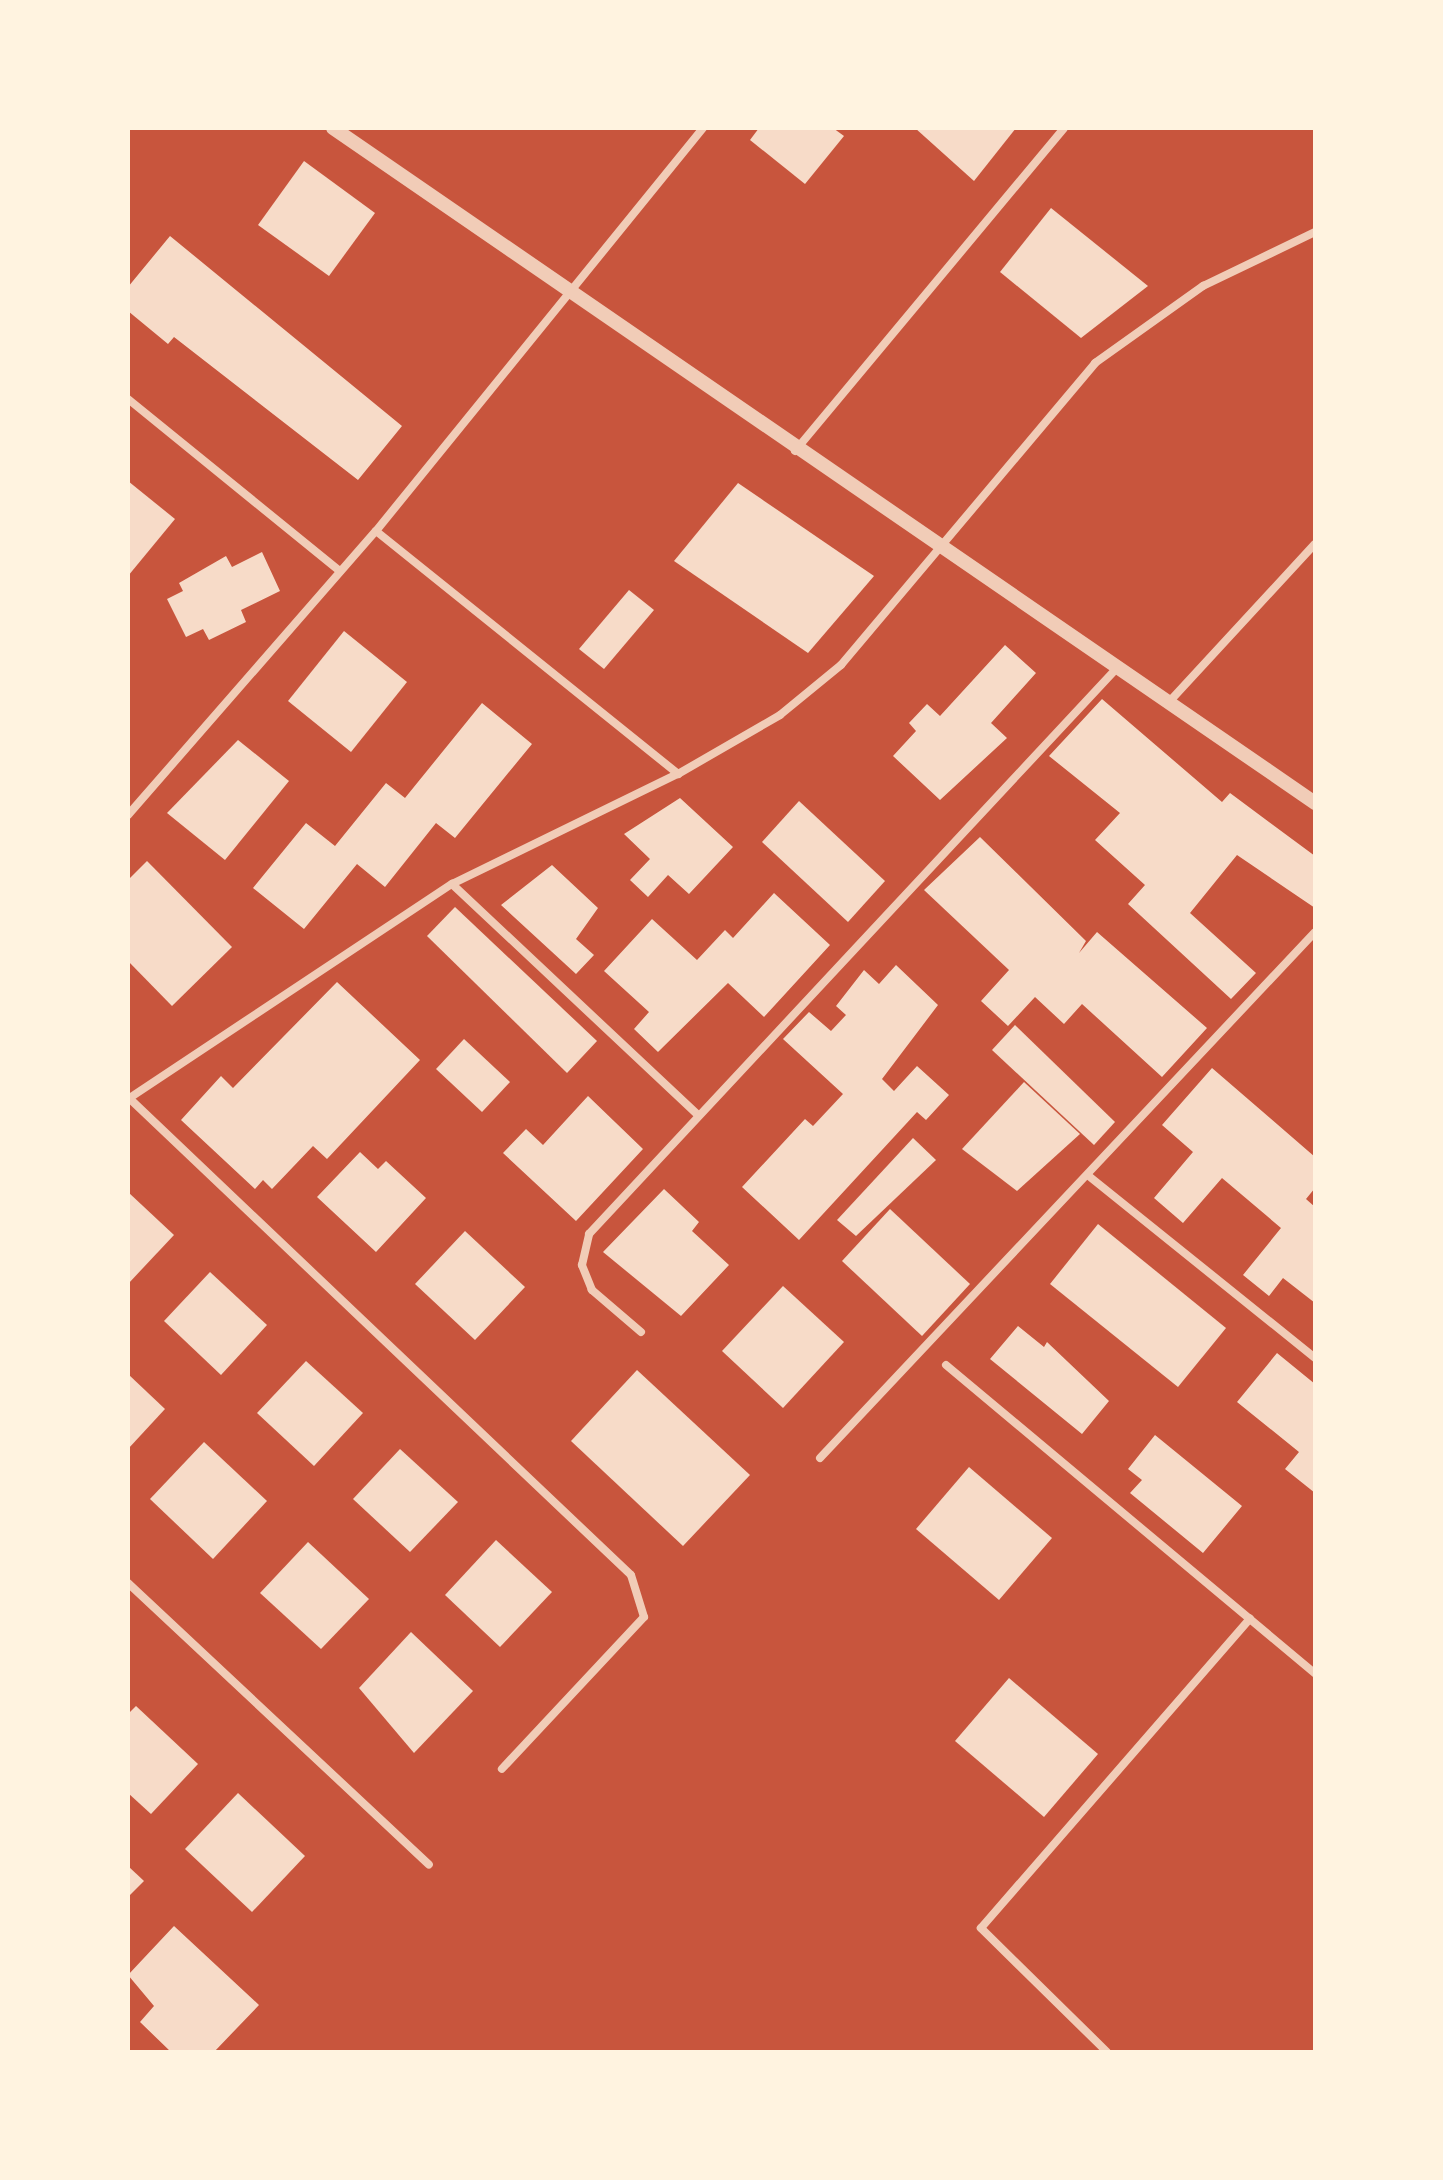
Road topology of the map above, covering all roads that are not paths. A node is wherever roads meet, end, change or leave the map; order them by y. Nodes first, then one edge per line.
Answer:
1 (333, 128) edge
2 (703, 128) edge
3 (1064, 128) edge
4 (1315, 232) edge
5 (569, 294) junction
6 (128, 399) edge
7 (795, 451) junction
8 (376, 531) junction
9 (1315, 544) edge
10 (943, 546) junction
11 (340, 571) junction
12 (1118, 667) junction
13 (1169, 702) junction
14 (678, 774) junction
15 (1315, 803) edge
16 (129, 813) edge
17 (452, 884) junction
18 (1315, 932) edge
19 (129, 1098) edge
20 (697, 1114) junction
21 (1090, 1177) junction
22 (641, 1332) dead end
23 (1315, 1358) edge
24 (946, 1365) dead end
25 (820, 1458) dead end
26 (128, 1583) edge
27 (1250, 1619) junction
28 (1315, 1673) edge
29 (502, 1769) dead end
30 (429, 1865) dead end
31 (1107, 2052) edge

1 - 5 street
2 - 5 street
3 - 7 street
4 - 10 street
5 - 7 street
5 - 8 street
6 - 11 street
7 - 10 street
8 - 11 street
8 - 14 street
9 - 13 street
10 - 12 street
10 - 14 street
11 - 16 street
12 - 13 street
12 - 20 street
13 - 15 street
14 - 17 street
17 - 19 street
17 - 20 street
18 - 21 street
19 - 29 street
20 - 22 street
21 - 23 street
21 - 25 street
24 - 27 street
26 - 30 street
27 - 28 street
27 - 31 street

